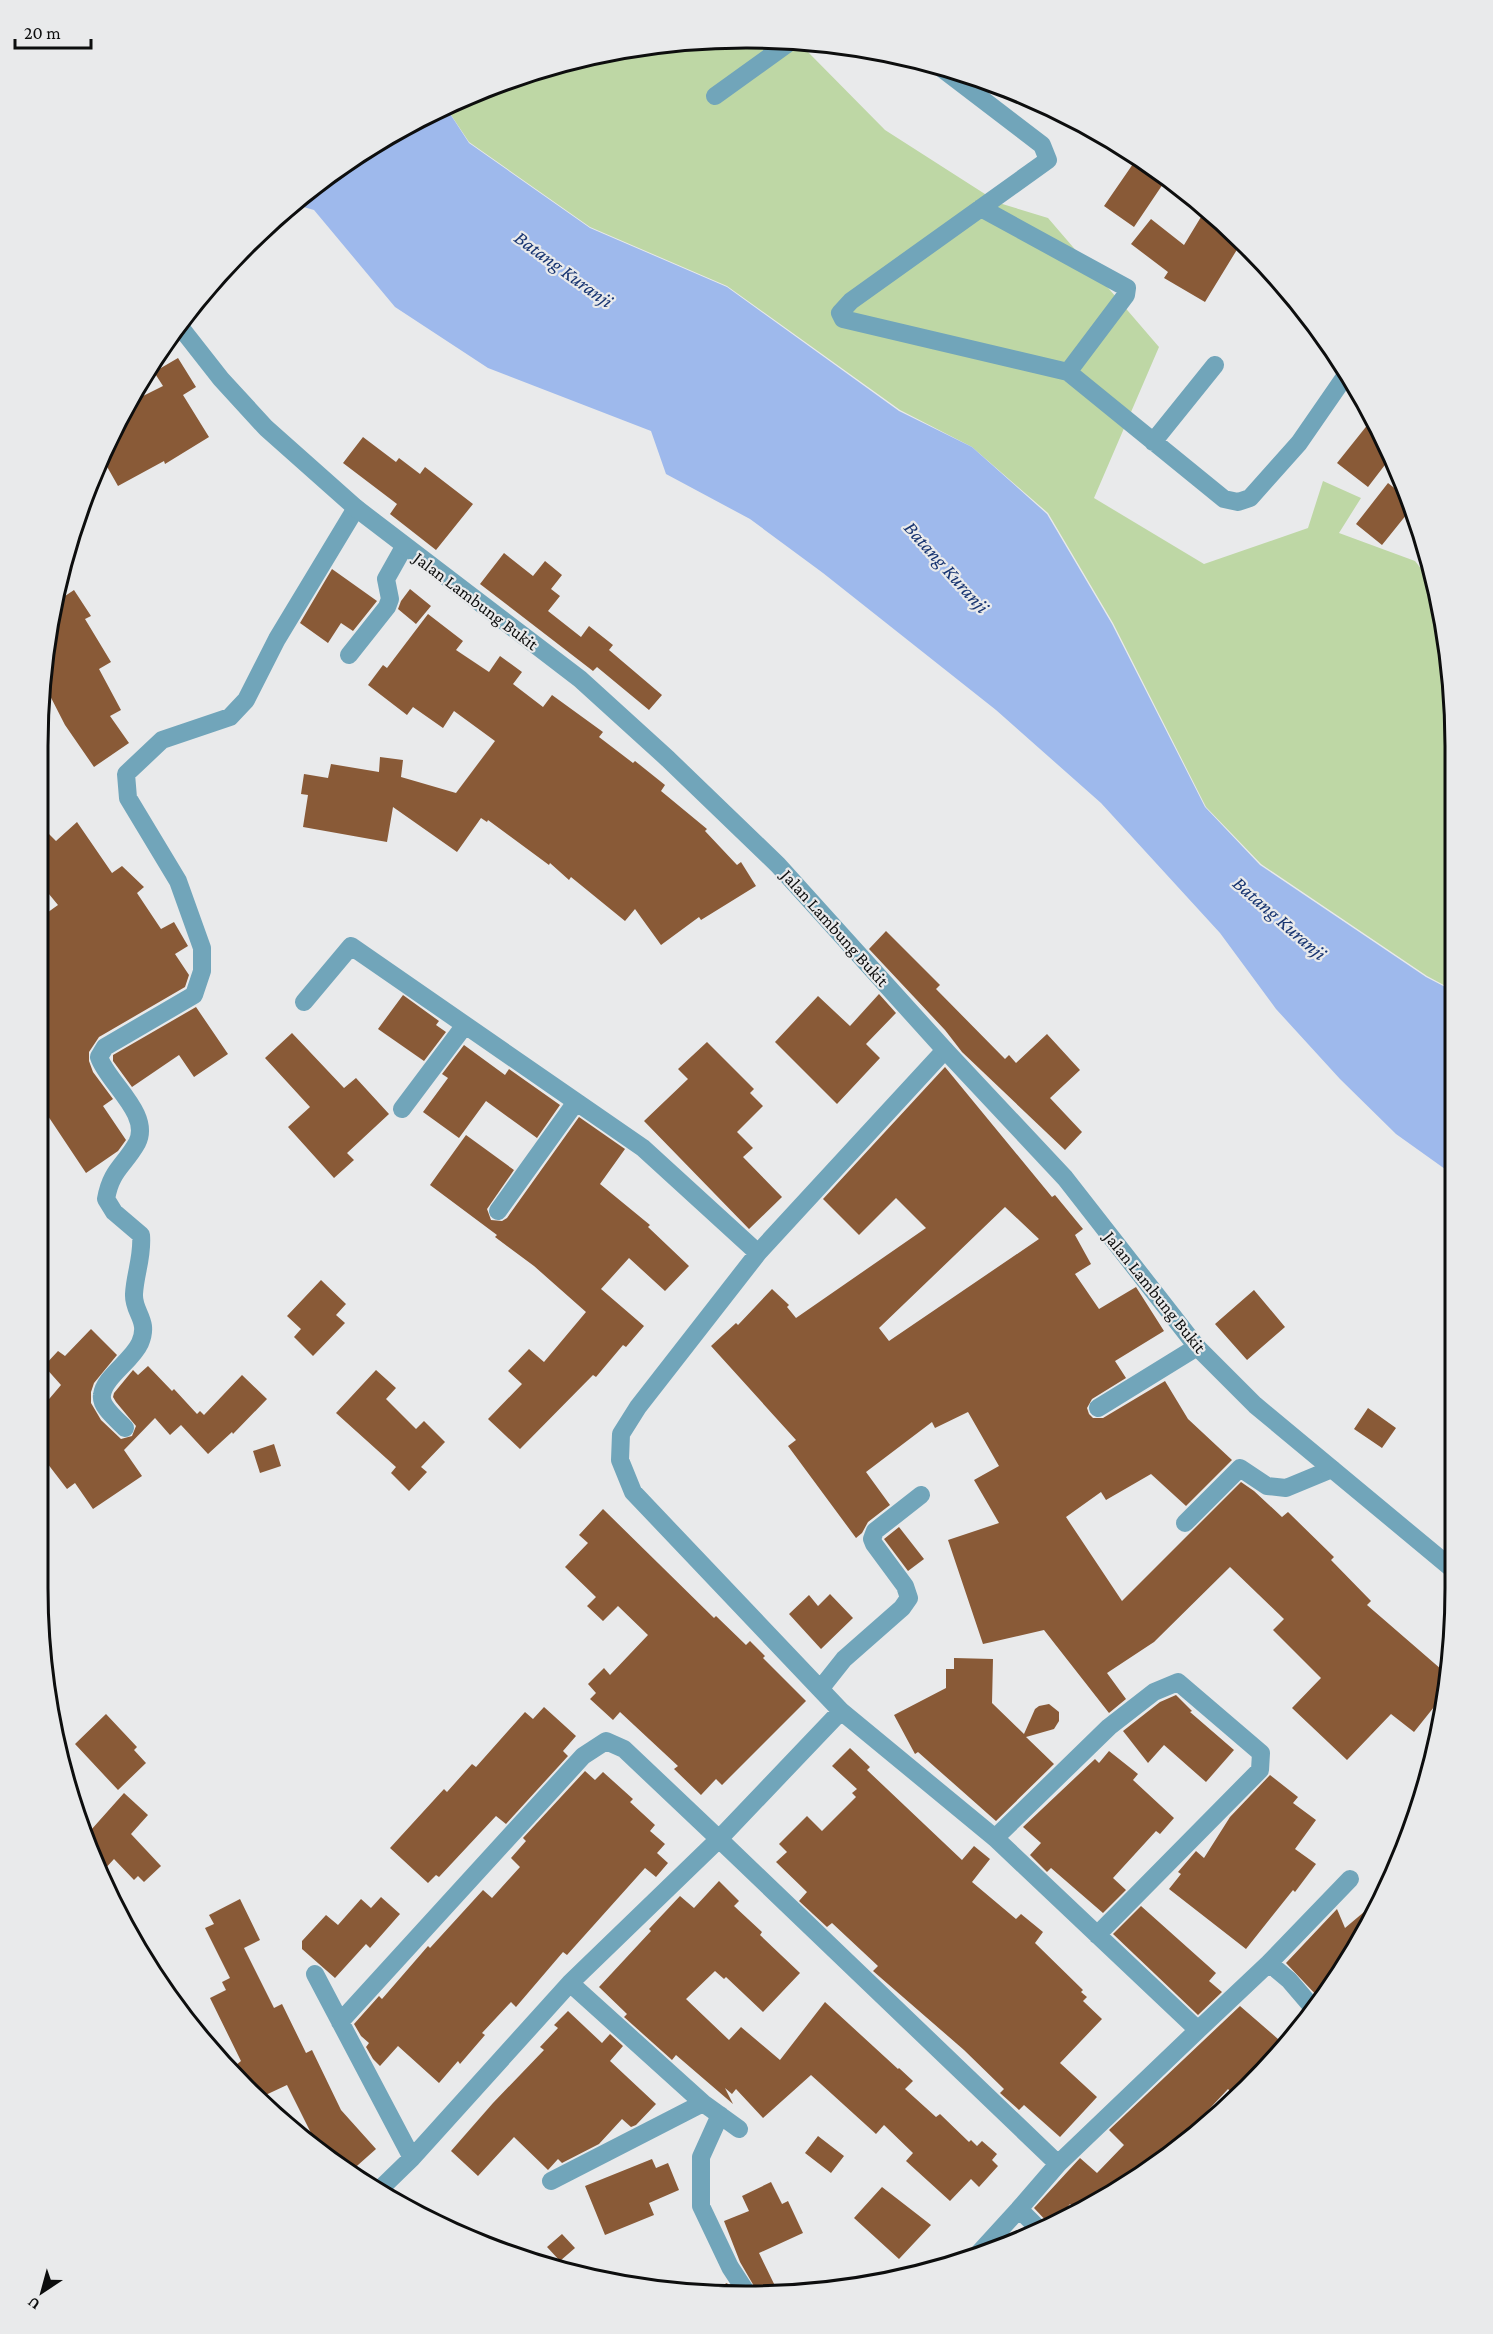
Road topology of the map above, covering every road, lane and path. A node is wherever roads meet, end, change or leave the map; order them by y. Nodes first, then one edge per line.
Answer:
1 (781, 49) edge
2 (959, 81) edge
3 (715, 96) dead end
4 (981, 208) junction
5 (184, 332) edge
6 (1215, 365) dead end
7 (1068, 372) junction
8 (1341, 382) edge
9 (1153, 442) junction
10 (356, 508) junction
11 (405, 547) junction
12 (349, 655) dead end
13 (304, 1002) dead end
14 (465, 1025) junction
15 (945, 1050) junction
16 (576, 1102) junction
17 (402, 1109) dead end
18 (498, 1211) dead end
19 (758, 1253) junction
20 (1197, 1347) junction
21 (1098, 1408) dead end
22 (125, 1428) dead end
23 (1332, 1468) junction
24 (921, 1494) dead end
25 (1185, 1522) dead end
26 (1445, 1563) edge
27 (821, 1688) junction
28 (841, 1710) junction
29 (995, 1838) junction
30 (719, 1839) junction
31 (1350, 1879) dead end
32 (1097, 1935) junction
33 (1269, 1963) junction
34 (315, 1974) dead end
35 (570, 1983) junction
36 (1308, 2003) edge
37 (340, 2022) junction
38 (1198, 2030) junction
39 (703, 2103) junction
40 (720, 2115) junction
41 (739, 2129) dead end
42 (412, 2158) junction
43 (1058, 2164) junction
44 (551, 2181) dead end
45 (385, 2184) edge
46 (1019, 2209) junction
47 (1034, 2224) edge
48 (988, 2243) edge
49 (742, 2286) edge

1 - 3 street
2 - 4 street
4 - 7 street
4 - 7 street
5 - 10 street, Jalan Lambung Bukit
6 - 9 street
7 - 9 street
8 - 9 street
10 - 11 street, Jalan Lambung Bukit
10 - 22 street
11 - 12 street
11 - 15 street, Jalan Lambung Bukit
13 - 14 street
14 - 16 street
14 - 17 street
15 - 19 street
15 - 20 street, Jalan Lambung Bukit
16 - 18 street
16 - 19 street
19 - 27 street
20 - 21 street
20 - 23 street, Jalan Lambung Bukit
23 - 25 street
23 - 26 street, Jalan Lambung Bukit
24 - 27 street
27 - 28 street
28 - 29 street
28 - 30 street
29 - 32 street
29 - 32 street
30 - 35 street
30 - 37 street
30 - 43 street
31 - 33 street
32 - 38 street
33 - 36 street
33 - 38 street
34 - 37 street
35 - 39 street
35 - 42 street
37 - 42 street
38 - 43 street
39 - 40 street
39 - 44 street
40 - 41 street
40 - 49 street
42 - 45 street
43 - 46 street
46 - 47 street
46 - 48 street

